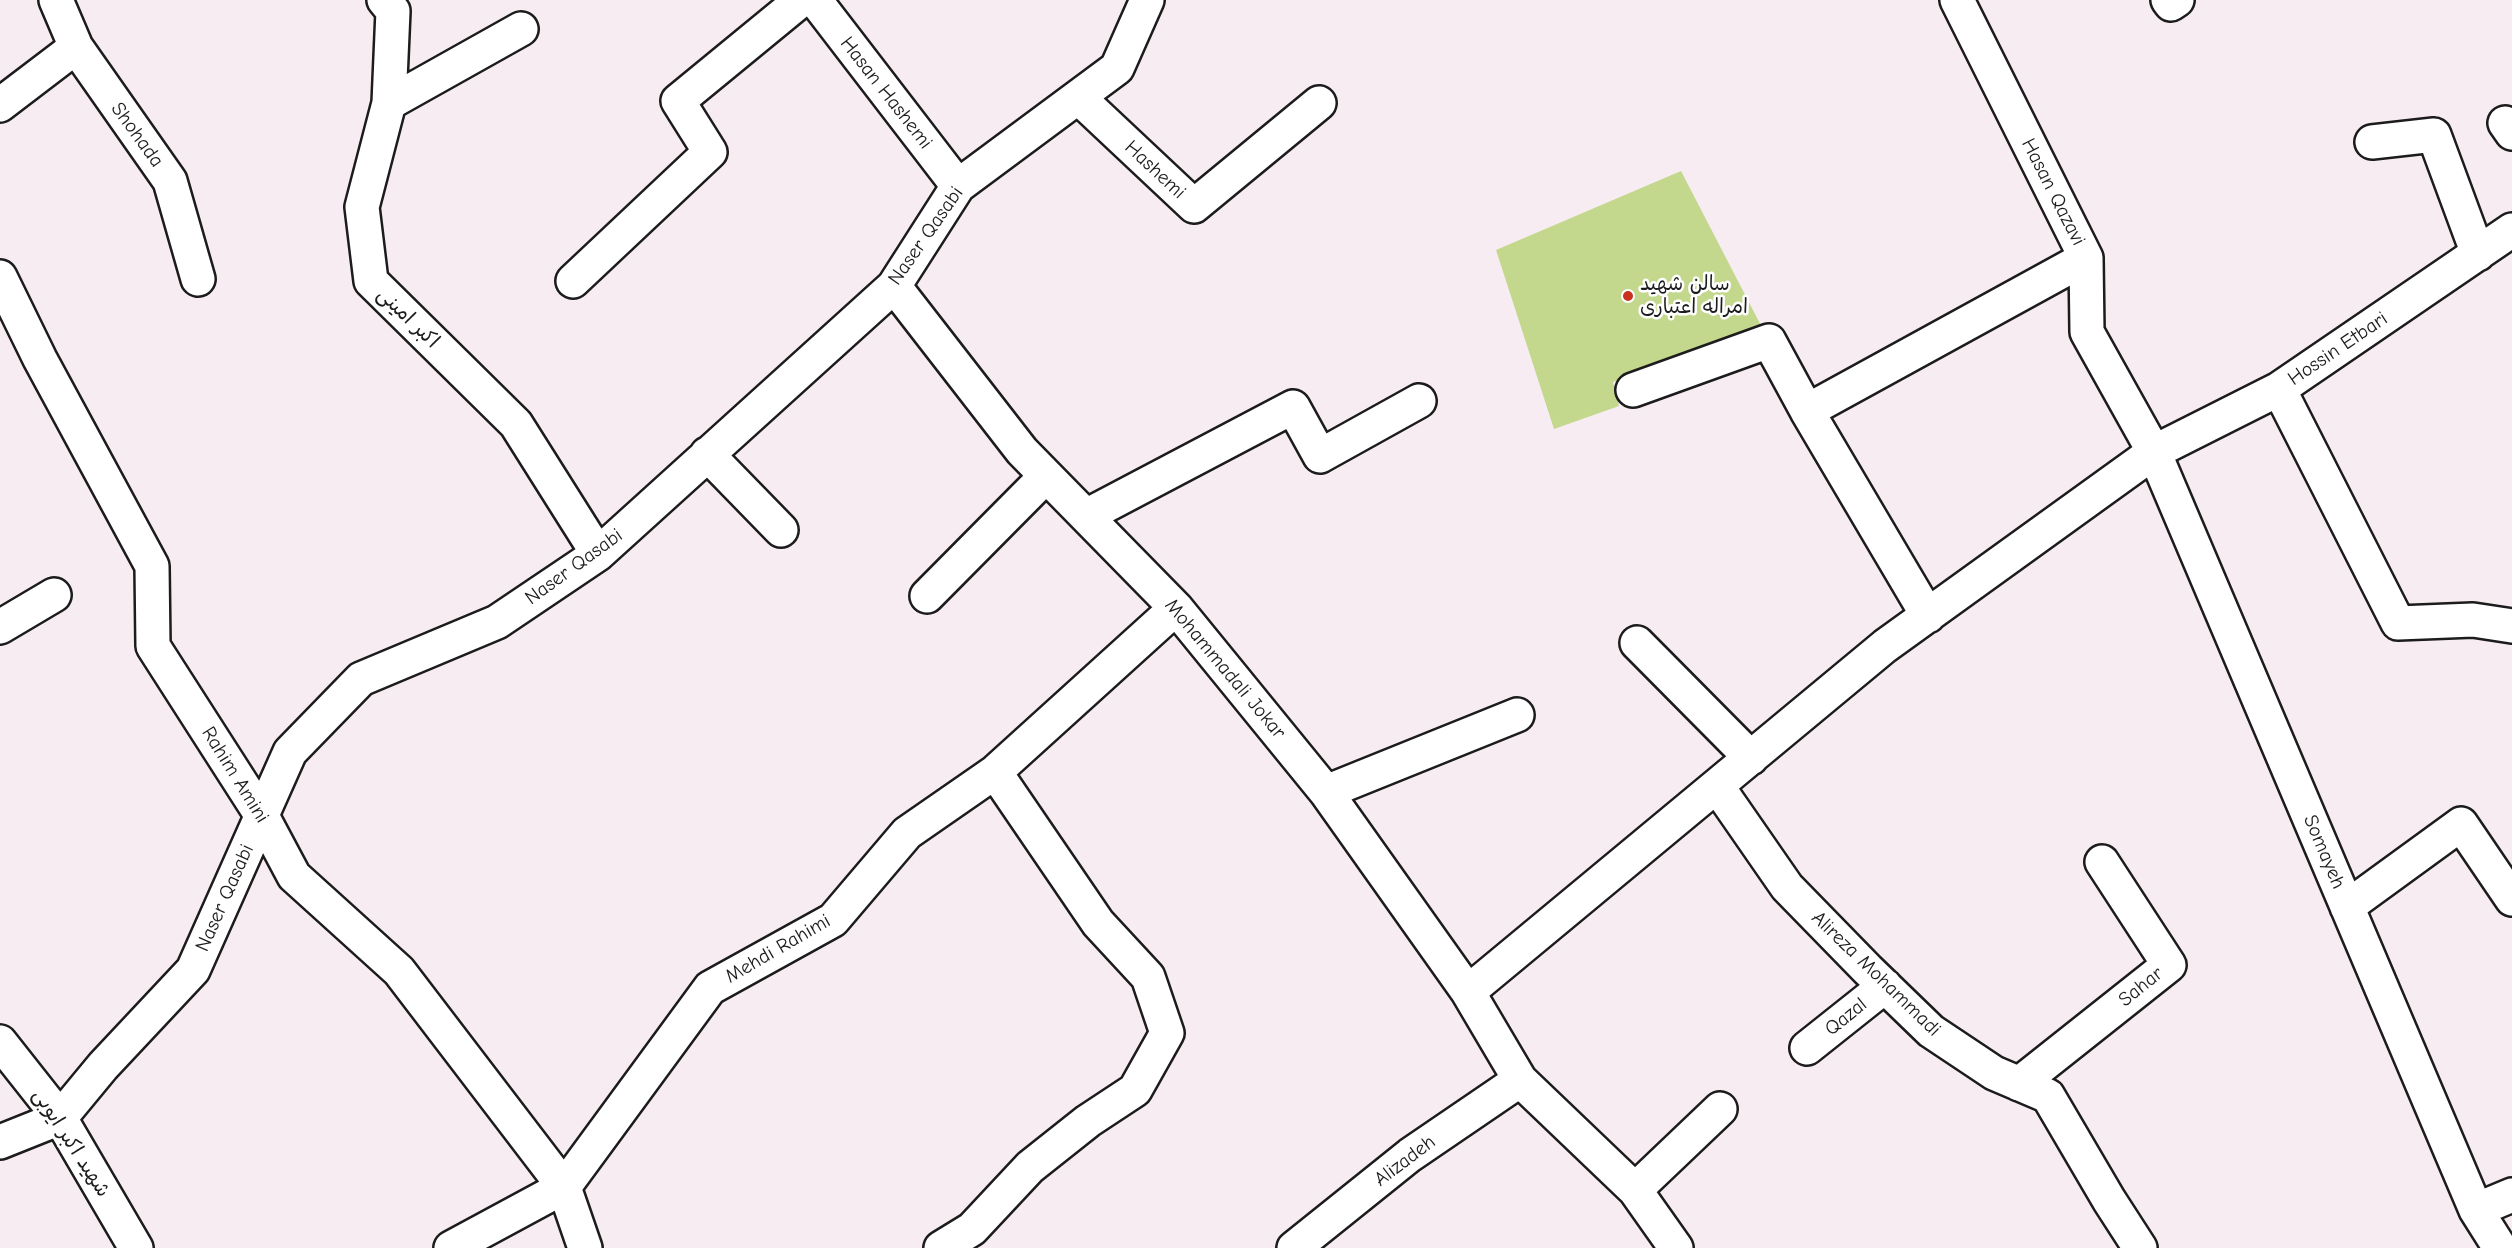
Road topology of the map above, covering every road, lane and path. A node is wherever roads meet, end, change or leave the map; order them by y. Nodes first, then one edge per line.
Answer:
1 (56, 0) edge
2 (384, 0) edge
3 (801, 0) edge
4 (815, 0) edge
5 (1147, 0) edge
6 (2168, 0) edge
7 (2177, 0) edge
8 (1970, 5) edge
9 (521, 29) dead end
10 (76, 47) junction
11 (1078, 97) junction
12 (389, 103) junction
13 (1319, 103) dead end
14 (0, 105) edge
15 (2372, 142) dead end
16 (958, 186) junction
17 (2512, 230) edge
18 (2478, 254) junction
19 (2086, 258) junction
20 (0, 277) edge
21 (198, 279) dead end
22 (573, 281) dead end
23 (894, 286) junction
24 (2278, 389) junction
25 (1633, 390) dead end
26 (1419, 401) dead end
27 (1807, 411) junction
28 (2154, 452) junction
29 (707, 454) junction
30 (1046, 476) junction
31 (1086, 516) junction
32 (781, 530) dead end
33 (598, 554) junction
34 (54, 594) dead end
35 (927, 596) dead end
36 (1176, 608) junction
37 (1928, 616) junction
38 (2512, 626) edge
39 (0, 627) edge
40 (1637, 643) dead end
41 (1517, 715) dead end
42 (1751, 758) junction
43 (995, 772) junction
44 (1717, 786) junction
45 (1326, 792) junction
46 (262, 816) junction
47 (2102, 862) dead end
48 (2512, 899) edge
49 (2348, 907) junction
50 (1885, 986) junction
51 (1468, 992) junction
52 (0, 1042) edge
53 (1807, 1048) dead end
54 (1520, 1080) junction
55 (2019, 1084) junction
56 (1720, 1109) dead end
57 (60, 1118) junction
58 (0, 1142) edge
59 (564, 1187) junction
60 (1635, 1190) junction
61 (2512, 1195) edge
62 (2476, 1210) junction
63 (1662, 1243) edge
64 (136, 1248) edge
65 (451, 1248) edge
66 (585, 1248) edge
67 (941, 1248) edge
68 (1294, 1248) edge
69 (2140, 1248) edge
70 (2500, 1248) edge

1 - 10 street, Shohada
2 - 12 street, اکبر امینی
3 - 22 street
4 - 16 street, Hasan Hashemi
5 - 11 street, Naser Qasabi
6 - 7 street
8 - 19 street, Hasan Qazavi
9 - 12 street
10 - 14 street
10 - 21 street, Shohada
11 - 13 street, Hashemi
11 - 16 street, Naser Qasabi
12 - 33 street, اکبر امینی
15 - 18 street
16 - 23 street, Naser Qasabi
17 - 18 street, Hossin Etbari
18 - 24 street, Hossin Etbari
19 - 27 street
19 - 28 street, Hasan Qazavi
20 - 46 street, Rahim Amini
23 - 29 street, Naser Qasabi
23 - 30 street, Mohammadali Jokar
24 - 28 street, Hossin Etbari
24 - 38 street
25 - 27 street
26 - 31 street
27 - 37 street
28 - 37 street, Hossin Etbari
28 - 49 street, Somayeh
29 - 32 street
29 - 33 street, Naser Qasabi
30 - 31 street, Mohammadali Jokar
30 - 35 street
31 - 36 street, Mohammadali Jokar
33 - 46 street, Naser Qasabi
34 - 39 street
36 - 43 street, Mehdi Rahimi
36 - 45 street, Mohammadali Jokar
37 - 42 street, Hossin Etbari
40 - 42 street
41 - 45 street
42 - 44 street, Hossin Etbari
43 - 59 street, Mehdi Rahimi
43 - 67 street
44 - 50 street, Alireza Mohammadi
44 - 51 street, Hossin Etbari
45 - 51 street, Mohammadali Jokar
46 - 57 street, Naser Qasabi
46 - 59 street, Rahim Amini
47 - 55 street, Sahar
48 - 49 street
49 - 62 street, Somayeh
50 - 53 street, Qazal
50 - 55 street, Alireza Mohammadi
51 - 54 street, Mohammadali Jokar
52 - 57 street, شهید اکبر ایوبی
54 - 60 street, Mohammadali Jokar
54 - 68 street, Alizadeh
55 - 69 street, Alireza Mohammadi
56 - 60 street
57 - 58 street
57 - 64 street, شهید اکبر ایوبی
59 - 65 street, Mehdi Rahimi
59 - 66 street, Rahim Amini
60 - 63 street, Mohammadali Jokar
61 - 62 street
62 - 70 street, Somayeh

